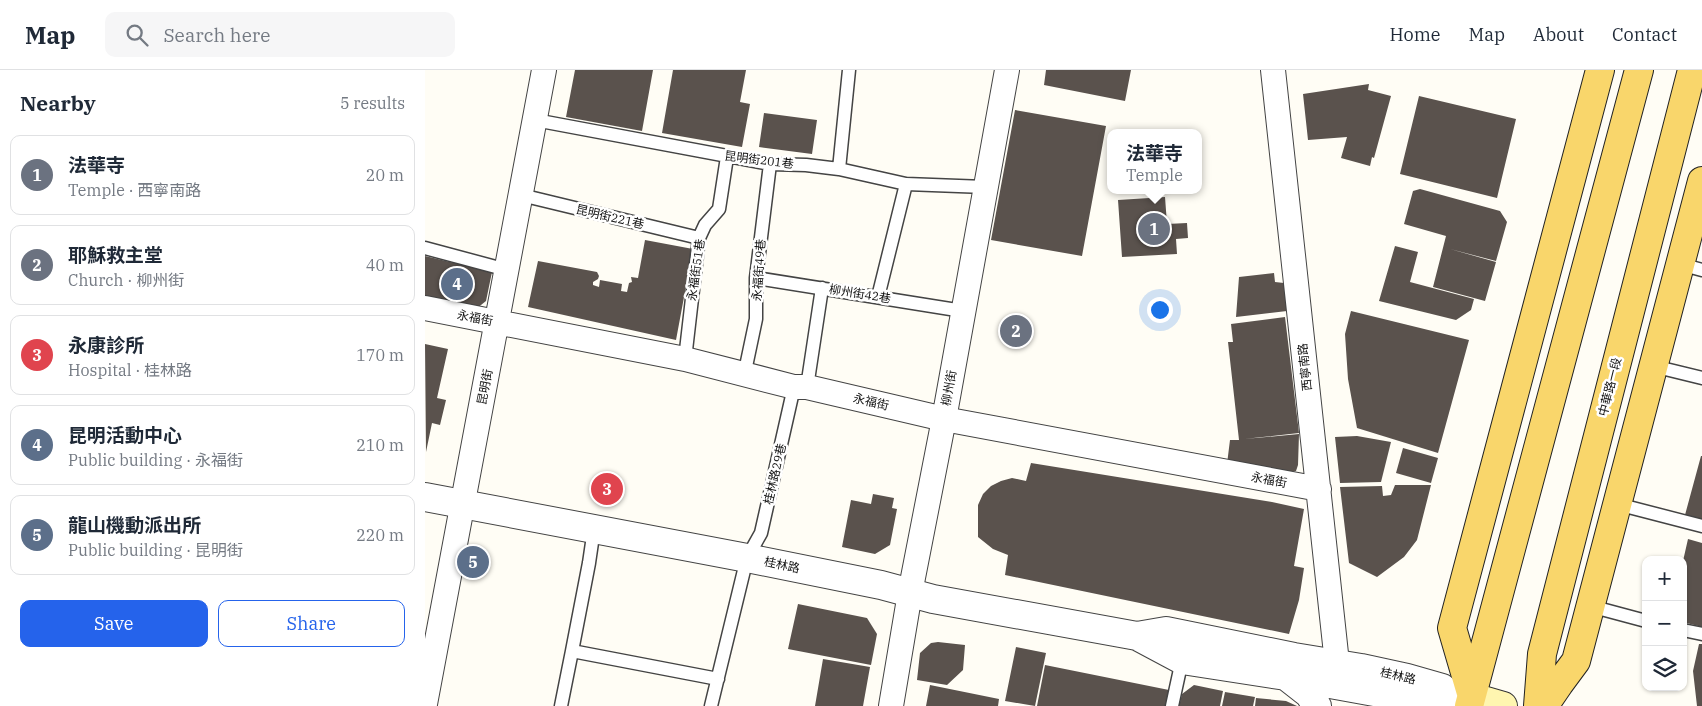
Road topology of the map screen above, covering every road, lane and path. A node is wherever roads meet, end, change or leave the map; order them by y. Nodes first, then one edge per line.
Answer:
1 (544, 70) edge
2 (849, 70) edge
3 (1007, 70) edge
4 (1273, 70) edge
5 (1600, 70) edge
6 (1639, 70) edge
7 (1692, 70) edge
8 (535, 120) junction
9 (727, 157) junction
10 (770, 164) junction
11 (839, 169) junction
12 (1702, 181) edge
13 (906, 184) junction
14 (985, 187) junction
15 (521, 195) junction
16 (699, 238) junction
17 (425, 248) edge
18 (1691, 267) edge
19 (507, 270) junction
20 (756, 278) junction
21 (822, 288) junction
22 (878, 297) junction
23 (425, 308) edge
24 (963, 311) junction
25 (497, 322) junction
26 (685, 360) junction
27 (1653, 366) junction
28 (744, 376) junction
29 (1702, 378) edge
30 (801, 387) junction
31 (944, 419) junction
32 (1319, 489) junction
33 (425, 497) edge
34 (463, 504) junction
35 (1617, 504) junction
36 (1702, 526) edge
37 (594, 529) junction
38 (747, 558) junction
39 (910, 593) junction
40 (1590, 606) junction
41 (1642, 620) edge
42 (1687, 631) edge
43 (1702, 634) edge
44 (1137, 636) junction
45 (572, 651) junction
46 (1182, 660) junction
47 (1337, 663) junction
48 (1286, 676) junction
49 (718, 679) junction
50 (1470, 701) edge
51 (425, 704) edge
52 (561, 706) edge
53 (711, 706) edge
54 (891, 706) edge
55 (1172, 706) edge
56 (1317, 706) edge
57 (1503, 706) edge
58 (1538, 706) edge
59 (1544, 706) edge

1 - 8 street, 昆明街
2 - 11 lane
3 - 14 street, 柳州街
4 - 32 street, 西寧南路
5 - 50 main road
6 - 50 main road
7 - 58 main road, 中華路一段
8 - 9 lane, 昆明街201巷
8 - 15 street, 昆明街
9 - 10 lane, 昆明街201巷
9 - 16 lane, 永福街51巷
10 - 11 lane, 昆明街201巷
10 - 20 lane, 永福街49巷
11 - 13 lane, 昆明街201巷
12 - 18 main road
13 - 14 lane, 昆明街201巷
13 - 22 lane
14 - 24 street, 柳州街
15 - 16 lane, 昆明街221巷
15 - 19 street, 昆明街
16 - 26 lane, 永福街51巷
17 - 19 lane
18 - 27 main road
19 - 25 street, 昆明街
20 - 21 lane, 柳州街42巷
20 - 28 lane, 永福街49巷
21 - 22 lane, 柳州街42巷
21 - 30 lane, 桂林路29巷
22 - 24 lane, 柳州街42巷
23 - 25 street, 永福街
24 - 31 street, 柳州街
25 - 26 street, 永福街
25 - 34 street, 昆明街
26 - 28 street, 永福街
27 - 29 lane
27 - 35 main road
28 - 30 street, 永福街
30 - 31 street, 永福街
30 - 38 lane, 桂林路29巷
31 - 32 street, 永福街
31 - 39 street, 柳州街
32 - 47 street, 西寧南路
33 - 34 street, 桂林路
34 - 37 street, 桂林路
34 - 51 street, 昆明街
35 - 36 lane
35 - 40 main road
37 - 38 street, 桂林路
37 - 45 lane
38 - 39 street, 桂林路
38 - 49 lane, 桂林路29巷
39 - 44 street, 桂林路
39 - 54 street, 柳州街
40 - 41 lane
40 - 59 main road
42 - 43 lane
44 - 46 street, 桂林路
44 - 47 street, 桂林路
45 - 49 lane
45 - 52 lane
46 - 48 street, 桂林路
46 - 55 lane
47 - 50 street, 桂林路
48 - 50 street, 桂林路
48 - 56 street, 桂林路
49 - 53 lane, 桂林路29巷
50 - 57 main road

